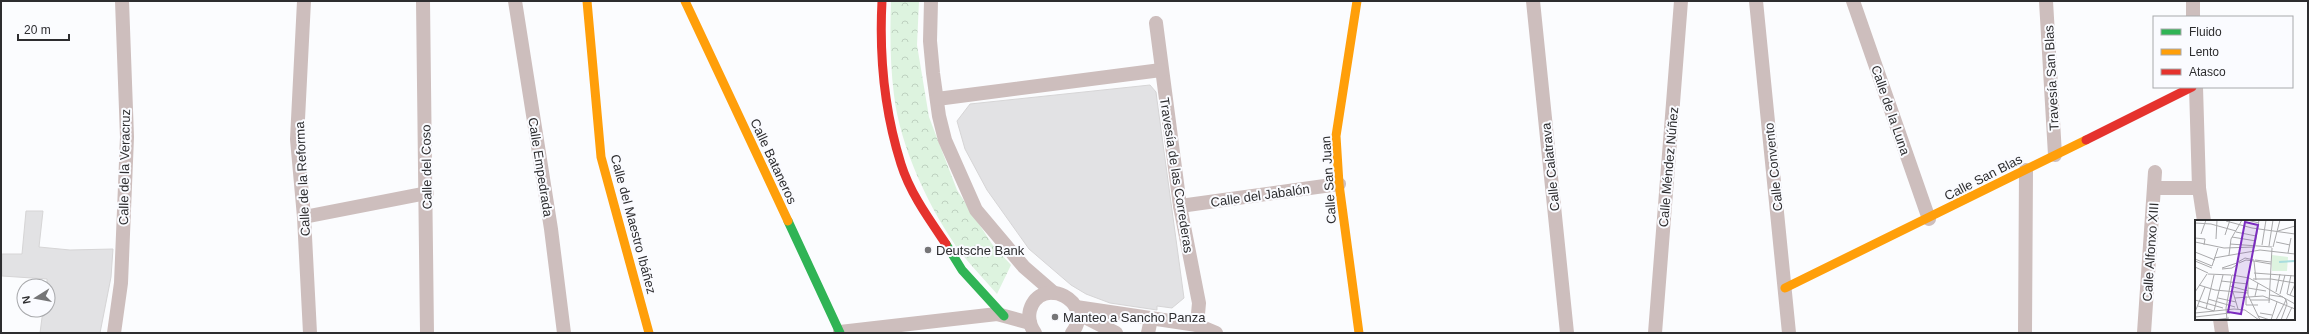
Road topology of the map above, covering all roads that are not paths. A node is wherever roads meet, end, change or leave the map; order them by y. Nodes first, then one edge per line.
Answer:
1 (122, 1) edge
2 (304, 1) edge
3 (424, 1) edge
4 (515, 1) edge
5 (587, 1) edge
6 (685, 1) edge
7 (882, 1) edge
8 (931, 1) edge
9 (1357, 1) edge
10 (1533, 1) edge
11 (1681, 1) edge
12 (1756, 1) edge
13 (1853, 1) edge
14 (2046, 1) edge
15 (2193, 1) edge
16 (2193, 16) edge
17 (1156, 23) dead end
18 (1161, 70) junction
19 (2190, 88) edge
20 (2196, 88) edge
21 (937, 99) junction
22 (2055, 156) junction
23 (2026, 170) junction
24 (2155, 172) dead end
25 (1339, 184) junction
26 (2154, 188) junction
27 (2199, 188) junction
28 (427, 193) junction
29 (1180, 206) junction
30 (304, 217) junction
31 (1929, 219) junction
32 (2204, 220) edge
33 (1785, 288) junction
34 (1054, 293) junction
35 (1076, 310) junction
36 (1004, 316) junction
37 (2220, 320) edge
38 (1150, 326) edge
39 (1197, 326) junction
40 (1032, 328) edge
41 (840, 332) edge
42 (114, 333) edge
43 (310, 333) edge
44 (427, 333) edge
45 (564, 333) edge
46 (649, 333) edge
47 (1072, 333) edge
48 (1116, 333) edge
49 (1216, 333) edge
50 (1359, 333) edge
51 (1567, 333) edge
52 (1655, 333) edge
53 (1789, 333) edge
54 (2025, 333) edge
55 (2144, 333) edge
56 (2222, 333) edge

1 - 42 street, Calle de la Veracruz
2 - 30 street, Calle de la Reforma
3 - 28 street, Calle del Coso
4 - 45 street, Calle Empedrada
5 - 46 street, Calle del Maestro Ibáñez
6 - 41 street, Calle Bataneros
7 - 36 street
8 - 21 street
9 - 25 street, Calle San Juan
10 - 51 street, Calle Calatrava
11 - 52 street, Calle Méndez Núñez
12 - 33 street, Calle Convento
13 - 31 street, Calle de la Luna
14 - 22 street, Travesía San Blas
15 - 16 street
17 - 18 street, Travesía de las Correderas
18 - 21 street
18 - 29 street, Travesía de las Correderas
19 - 22 street, Calle San Blas
20 - 27 street
21 - 34 street
22 - 23 street, Calle San Blas
23 - 31 street, Calle San Blas
23 - 54 street
24 - 26 street, Calle Alfonxo XIII
25 - 29 street, Calle del Jabalón
25 - 50 street, Calle San Juan
26 - 27 street
26 - 55 street, Calle Alfonxo XIII
27 - 32 street
28 - 30 street
28 - 44 street, Calle del Coso
29 - 39 street, Travesía de las Correderas
30 - 43 street, Calle de la Reforma
31 - 33 street, Calle San Blas
33 - 53 street, Calle Convento
34 - 35 street
34 - 40 street
35 - 38 street
35 - 47 street
35 - 48 street
36 - 40 street
36 - 41 street
37 - 56 street
38 - 39 street
39 - 49 street

